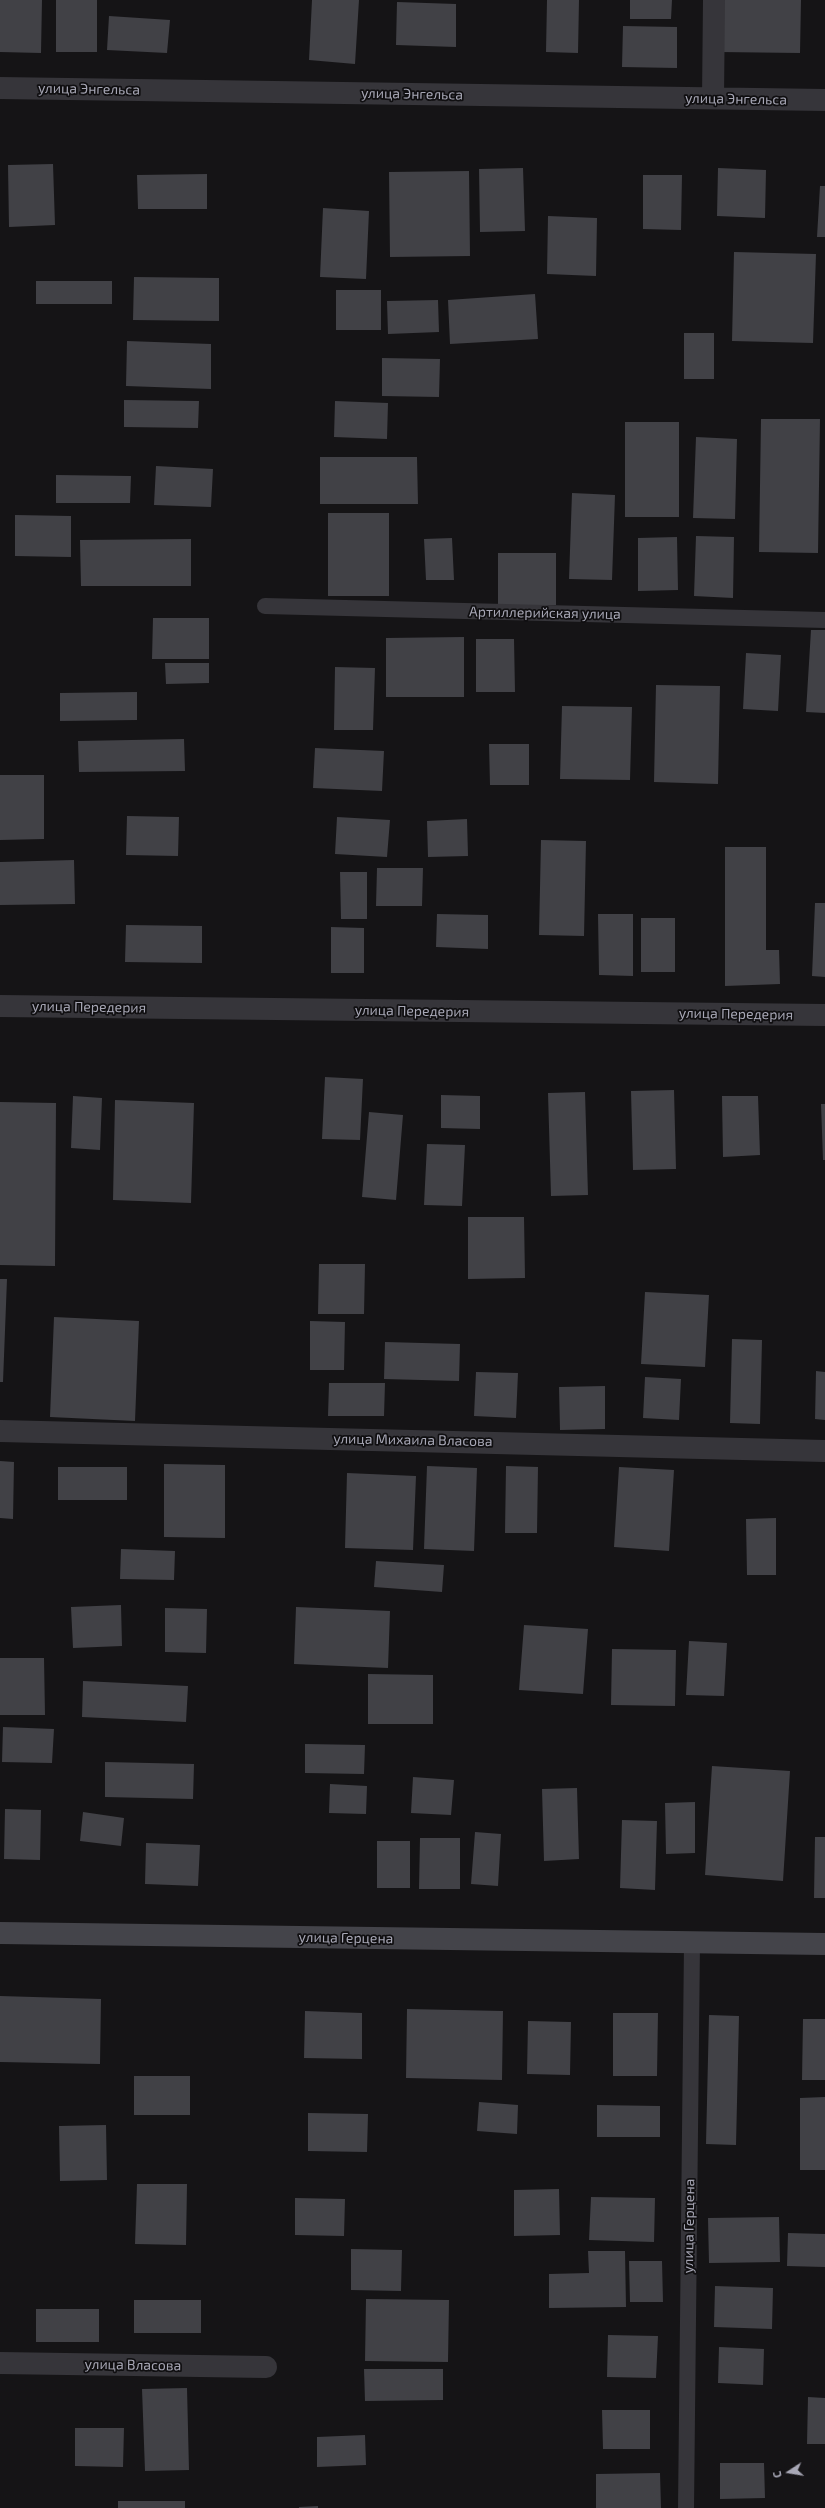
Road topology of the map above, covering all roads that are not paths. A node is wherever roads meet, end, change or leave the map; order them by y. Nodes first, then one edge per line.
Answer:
1 (714, 0) edge
2 (0, 88) edge
3 (713, 98) junction
4 (825, 100) edge
5 (265, 606) dead end
6 (825, 620) edge
7 (0, 1006) edge
8 (825, 1015) edge
9 (0, 1431) edge
10 (825, 1450) edge
11 (0, 1933) edge
12 (692, 1943) junction
13 (825, 1944) edge
14 (0, 2363) edge
15 (266, 2367) dead end
16 (686, 2508) edge

1 - 3 street
2 - 3 street, улица Энгельса
3 - 4 street, улица Энгельса
5 - 6 lane, Артиллерийская улица
7 - 8 street, улица Передерия
9 - 10 street, улица Михаила Власова
11 - 12 street, улица Герцена
12 - 13 street, улица Герцена
12 - 16 lane, улица Герцена
14 - 15 street, улица Власова

